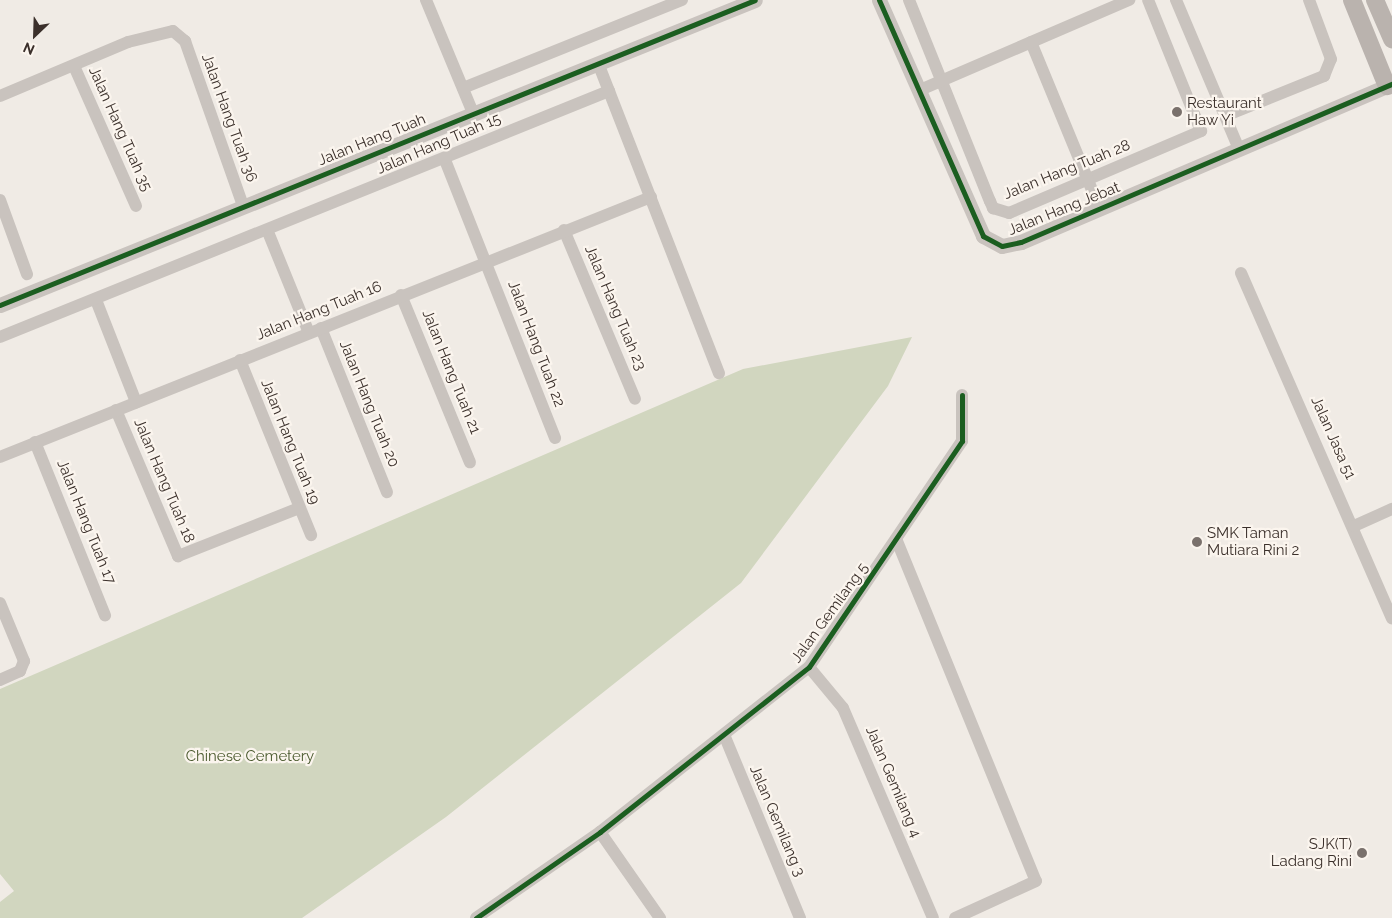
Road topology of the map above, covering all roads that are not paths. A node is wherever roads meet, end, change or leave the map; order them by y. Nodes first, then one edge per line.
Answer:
1 (426, 0) edge
2 (682, 0) edge
3 (755, 0) edge
4 (879, 0) edge
5 (909, 0) edge
6 (1129, 0) edge
7 (1148, 0) edge
8 (1176, 0) edge
9 (1308, 0) edge
10 (1352, 0) edge
11 (1375, 0) edge
12 (1392, 39) edge
13 (1031, 42) junction
14 (598, 63) junction
15 (74, 66) junction
16 (941, 80) junction
17 (1390, 85) edge
18 (463, 88) junction
19 (920, 90) junction
20 (609, 91) junction
21 (0, 96) edge
22 (473, 113) junction
23 (1225, 116) junction
24 (1239, 149) junction
25 (445, 160) junction
26 (1088, 178) junction
27 (651, 197) junction
28 (0, 200) edge
29 (136, 206) dead end
30 (243, 206) junction
31 (1100, 209) junction
32 (564, 230) junction
33 (268, 232) junction
34 (486, 261) junction
35 (1241, 273) dead end
36 (27, 274) dead end
37 (401, 295) junction
38 (96, 300) junction
39 (0, 305) edge
40 (321, 328) junction
41 (309, 332) junction
42 (0, 337) edge
43 (240, 360) junction
44 (719, 373) dead end
45 (962, 395) dead end
46 (635, 399) dead end
47 (136, 402) junction
48 (116, 410) junction
49 (555, 438) dead end
50 (35, 442) junction
51 (0, 457) edge
52 (470, 462) dead end
53 (387, 492) dead end
54 (299, 508) junction
55 (1392, 510) edge
56 (1354, 526) junction
57 (311, 535) dead end
58 (897, 541) junction
59 (0, 603) edge
60 (106, 615) dead end
61 (1392, 618) edge
62 (809, 667) junction
63 (0, 680) edge
64 (725, 737) junction
65 (600, 832) junction
66 (476, 918) edge
67 (660, 918) edge
68 (800, 918) edge
69 (933, 918) edge
70 (955, 918) edge

1 - 18 street
2 - 18 street
3 - 14 street, Jalan Hang Tuah
4 - 19 street, Jalan Hang Jebat
5 - 16 street, Jalan Hang Tuah 28
6 - 13 street
7 - 26 street, Jalan Hang Tuah 28
8 - 23 street
9 - 23 street
10 - 17 main road
11 - 12 main road
13 - 16 street
13 - 26 street
14 - 20 street
14 - 22 street, Jalan Hang Tuah
15 - 21 street
15 - 29 street, Jalan Hang Tuah 35
15 - 30 street, Jalan Hang Tuah 36
16 - 19 street
16 - 26 street, Jalan Hang Tuah 28
17 - 24 street, Jalan Hang Jebat
18 - 22 street
19 - 31 street, Jalan Hang Jebat
20 - 25 street, Jalan Hang Tuah 15
20 - 27 street
22 - 30 street, Jalan Hang Tuah
23 - 24 street
24 - 31 street, Jalan Hang Jebat
25 - 33 street, Jalan Hang Tuah 15
25 - 34 street, Jalan Hang Tuah 22
26 - 31 street
27 - 32 street, Jalan Hang Tuah 16
27 - 44 street
28 - 36 street
30 - 39 street, Jalan Hang Tuah
32 - 34 street, Jalan Hang Tuah 16
32 - 46 street, Jalan Hang Tuah 23
33 - 38 street, Jalan Hang Tuah 15
33 - 41 street
34 - 37 street, Jalan Hang Tuah 16
34 - 49 street, Jalan Hang Tuah 22
35 - 56 street, Jalan Jasa 51
37 - 40 street, Jalan Hang Tuah 16
37 - 52 street, Jalan Hang Tuah 21
38 - 42 street, Jalan Hang Tuah 15
38 - 47 street
40 - 41 street, Jalan Hang Tuah 16
40 - 53 street, Jalan Hang Tuah 20
41 - 43 street, Jalan Hang Tuah 16
43 - 47 street, Jalan Hang Tuah 16
43 - 54 street, Jalan Hang Tuah 19
45 - 58 street, Jalan Gemilang 5
47 - 48 street, Jalan Hang Tuah 16
48 - 50 street, Jalan Hang Tuah 16
48 - 54 street, Jalan Hang Tuah 18
50 - 51 street, Jalan Hang Tuah 16
50 - 60 street, Jalan Hang Tuah 17
54 - 57 street, Jalan Hang Tuah 19
55 - 56 street
56 - 61 street, Jalan Jasa 51
58 - 62 street, Jalan Gemilang 5
58 - 70 street
59 - 63 street
62 - 64 street, Jalan Gemilang 5
62 - 69 street, Jalan Gemilang 4
64 - 65 street, Jalan Gemilang 5
64 - 68 street, Jalan Gemilang 3
65 - 66 street, Jalan Gemilang 5
65 - 67 street

